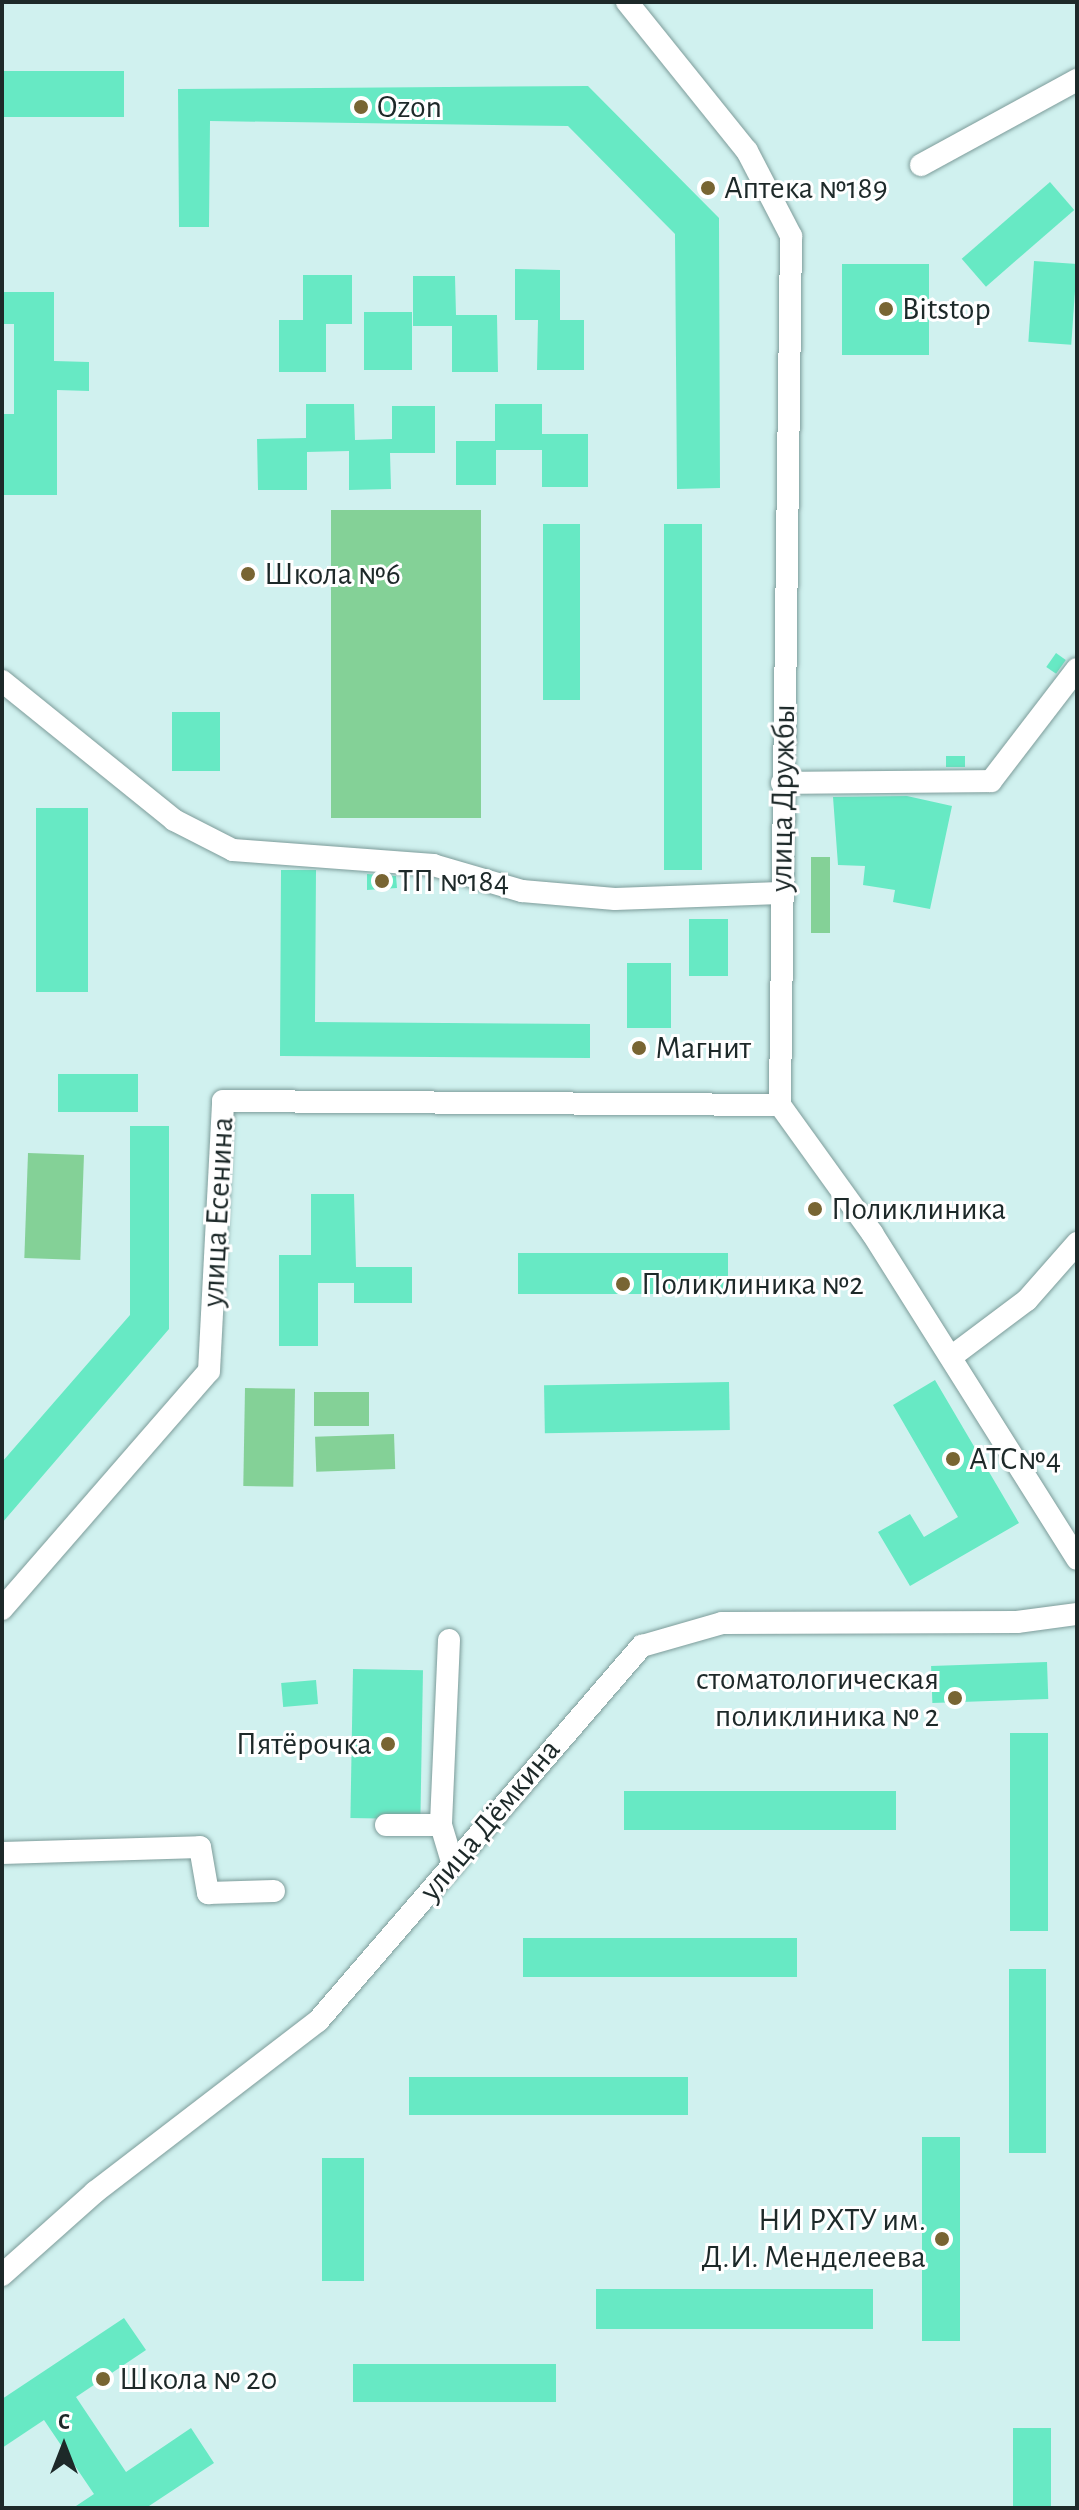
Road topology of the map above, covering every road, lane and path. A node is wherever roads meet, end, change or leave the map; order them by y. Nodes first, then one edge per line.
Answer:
1 (627, 2) edge
2 (1077, 80) edge
3 (921, 165) dead end
4 (1077, 669) edge
5 (2, 681) edge
6 (782, 783) junction
7 (780, 893) junction
8 (780, 1105) junction
9 (1077, 1243) edge
10 (951, 1357) junction
11 (1077, 1559) edge
12 (2, 1609) edge
13 (1077, 1614) edge
14 (449, 1640) dead end
15 (386, 1825) dead end
16 (441, 1825) junction
17 (2, 1853) edge
18 (453, 1865) junction
19 (274, 1891) dead end
20 (2, 2275) edge

1 - 6 street, улица Дружбы
2 - 3 street
4 - 6 street
5 - 7 street
6 - 7 street, улица Дружбы
7 - 8 street, улица Дружбы
8 - 10 street
8 - 12 street, улица Есенина
9 - 10 street
10 - 11 street
13 - 18 street, улица Дёмкина
14 - 16 street
15 - 16 street
16 - 18 street
17 - 19 street
18 - 20 street, улица Дёмкина

